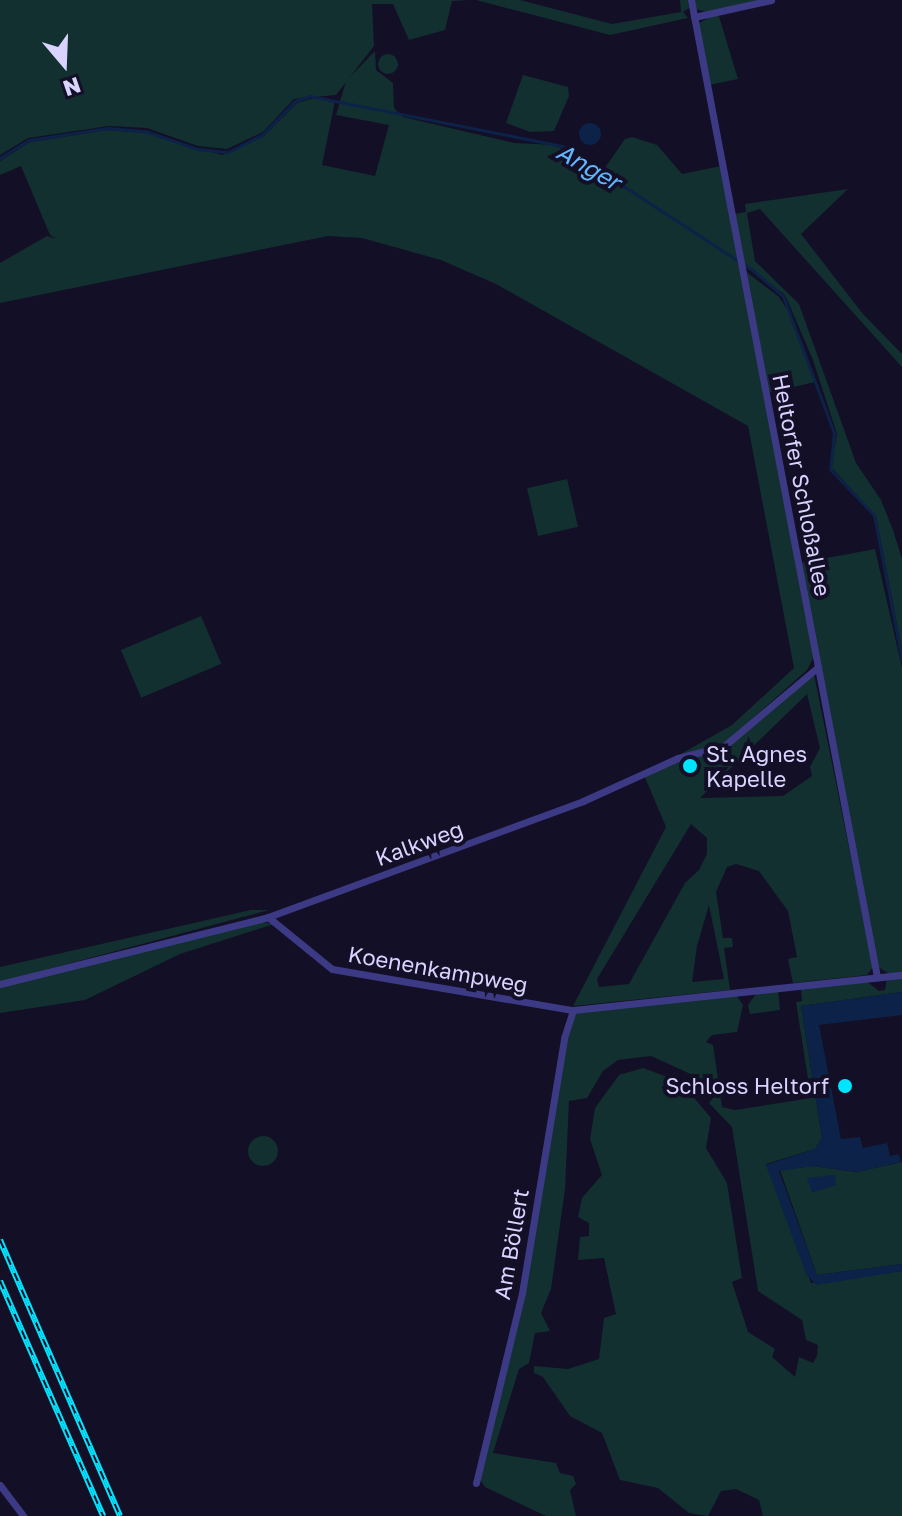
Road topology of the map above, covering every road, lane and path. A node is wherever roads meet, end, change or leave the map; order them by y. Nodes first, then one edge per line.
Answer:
1 (691, 0) edge
2 (771, 0) edge
3 (694, 17) junction
4 (818, 667) junction
5 (268, 917) junction
6 (902, 975) edge
7 (877, 977) junction
8 (0, 984) edge
9 (573, 1010) junction
10 (476, 1483) dead end
11 (0, 1485) edge
12 (23, 1516) edge

1 - 3 street, Heltorfer Schloßallee
2 - 3 street
3 - 4 street, Heltorfer Schloßallee
4 - 5 street, Kalkweg
4 - 7 street, Heltorfer Schloßallee
5 - 8 street, Kalkweg
5 - 9 street, Koenenkampweg
6 - 7 street
7 - 9 street
9 - 10 street, Am Böllert
11 - 12 street

